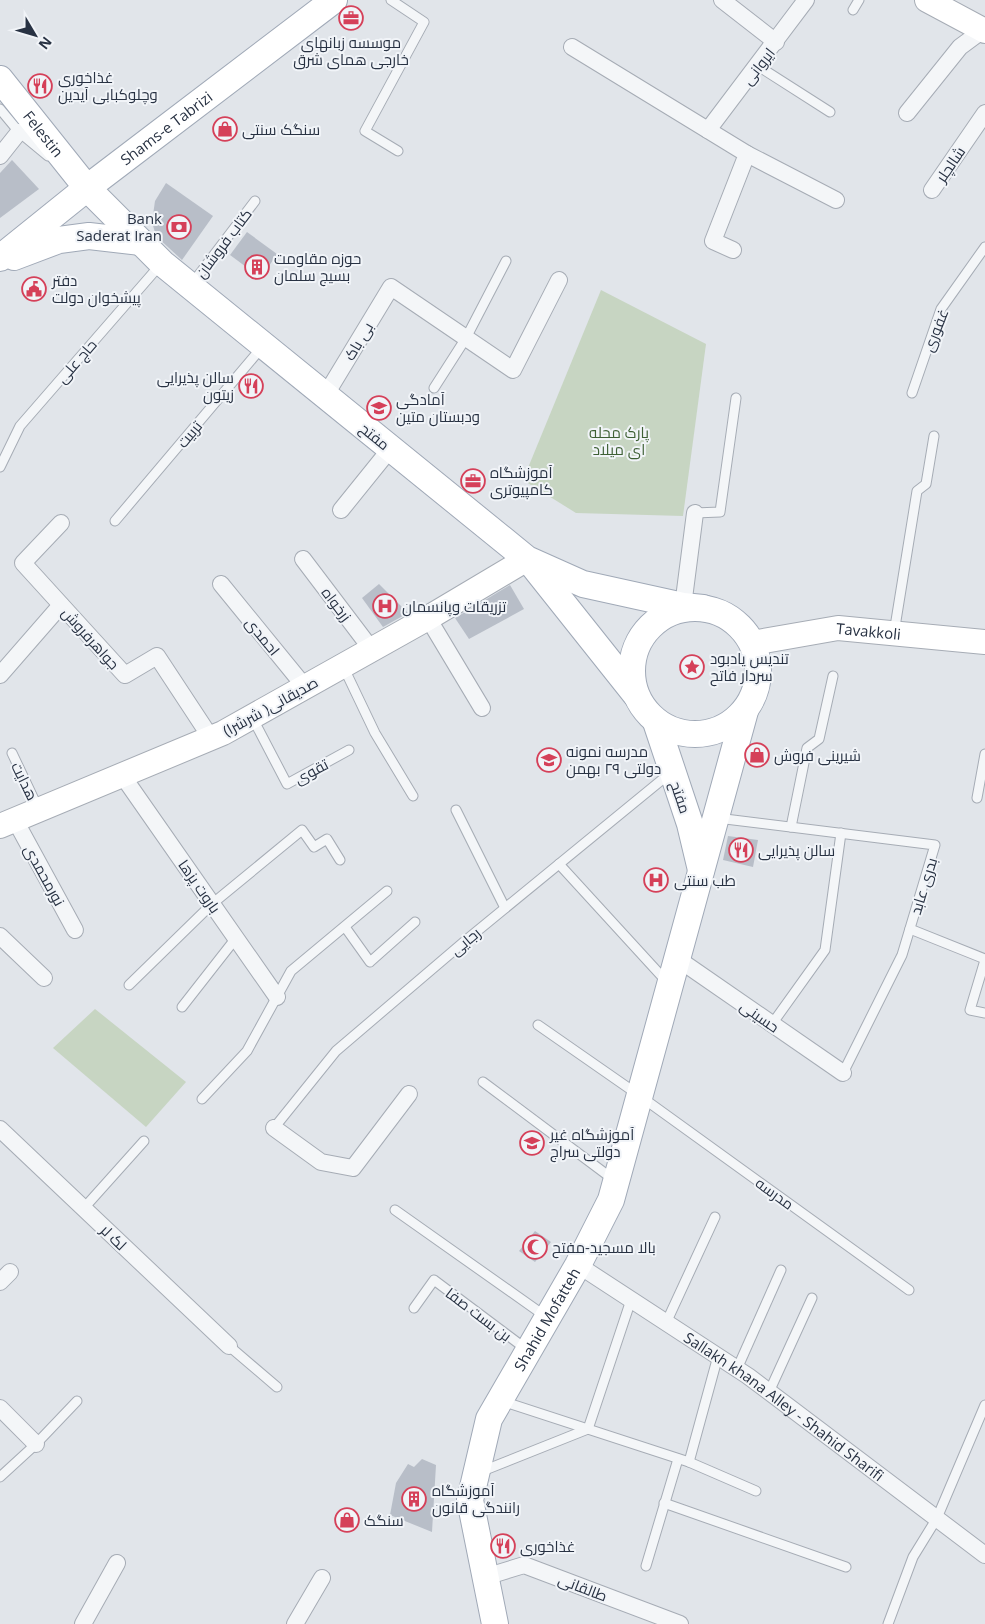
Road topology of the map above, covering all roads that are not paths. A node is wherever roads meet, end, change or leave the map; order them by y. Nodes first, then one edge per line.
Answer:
1 (334, 0) edge
2 (391, 0) edge
3 (722, 0) edge
4 (806, 0) edge
5 (859, 0) edge
6 (927, 0) edge
7 (854, 10) dead end
8 (984, 31) edge
9 (776, 42) junction
10 (572, 47) dead end
11 (758, 66) junction
12 (0, 80) edge
13 (0, 109) edge
14 (830, 112) dead end
15 (907, 113) dead end
16 (985, 113) edge
17 (708, 130) junction
18 (18, 132) junction
19 (398, 151) dead end
20 (746, 154) junction
21 (0, 156) edge
22 (87, 188) junction
23 (932, 190) dead end
24 (836, 200) dead end
25 (255, 201) dead end
26 (141, 242) junction
27 (985, 247) edge
28 (733, 250) dead end
29 (0, 258) edge
30 (506, 261) dead end
31 (162, 263) junction
32 (0, 265) edge
33 (559, 280) dead end
34 (191, 285) junction
35 (466, 338) junction
36 (263, 346) junction
37 (434, 388) dead end
38 (912, 393) dead end
39 (325, 396) junction
40 (736, 398) dead end
41 (934, 436) dead end
42 (391, 448) junction
43 (0, 466) edge
44 (341, 510) dead end
45 (695, 513) joint
46 (115, 521) dead end
47 (61, 523) dead end
48 (303, 559) dead end
49 (528, 559) junction
50 (222, 584) dead end
51 (61, 605) junction
52 (693, 607) junction
53 (428, 618) junction
54 (894, 634) junction
55 (985, 642) edge
56 (752, 643) junction
57 (372, 650) junction
58 (343, 666) junction
59 (0, 675) edge
60 (833, 676) dead end
61 (304, 688) junction
62 (636, 696) junction
63 (482, 708) dead end
64 (745, 711) junction
65 (252, 717) junction
66 (656, 722) junction
67 (211, 738) junction
68 (349, 750) dead end
69 (12, 752) dead end
70 (985, 754) edge
71 (672, 771) junction
72 (122, 776) junction
73 (413, 796) dead end
74 (977, 798) dead end
75 (39, 810) junction
76 (456, 810) dead end
77 (716, 818) junction
78 (7, 823) edge
79 (791, 827) junction
80 (841, 833) junction
81 (340, 860) dead end
82 (559, 864) junction
83 (702, 873) junction
84 (387, 891) dead end
85 (212, 904) junction
86 (505, 908) junction
87 (415, 922) dead end
88 (345, 927) junction
89 (910, 929) junction
90 (75, 930) dead end
91 (0, 936) edge
92 (236, 938) junction
93 (678, 959) junction
94 (985, 960) edge
95 (44, 978) dead end
96 (129, 985) dead end
97 (671, 986) junction
98 (277, 996) junction
99 (182, 1007) dead end
100 (985, 1013) edge
101 (772, 1024) junction
102 (538, 1025) dead end
103 (842, 1074) joint
104 (483, 1082) dead end
105 (409, 1094) dead end
106 (640, 1096) junction
107 (202, 1099) dead end
108 (274, 1128) joint
109 (0, 1129) edge
110 (144, 1141) dead end
111 (616, 1181) junction
112 (84, 1208) junction
113 (395, 1210) dead end
114 (715, 1217) dead end
115 (578, 1265) junction
116 (781, 1270) dead end
117 (909, 1290) dead end
118 (812, 1298) dead end
119 (631, 1300) junction
120 (414, 1308) dead end
121 (547, 1318) junction
122 (666, 1323) junction
123 (229, 1346) joint
124 (528, 1350) junction
125 (718, 1356) junction
126 (737, 1369) junction
127 (277, 1387) dead end
128 (769, 1392) junction
129 (500, 1400) junction
130 (77, 1401) dead end
131 (985, 1405) edge
132 (0, 1408) edge
133 (588, 1429) junction
134 (36, 1444) junction
135 (678, 1459) junction
136 (689, 1462) junction
137 (476, 1474) junction
138 (0, 1477) edge
139 (756, 1491) dead end
140 (664, 1503) junction
141 (937, 1518) junction
142 (984, 1551) edge
143 (117, 1563) dead end
144 (646, 1566) dead end
145 (846, 1566) dead end
146 (485, 1577) junction
147 (322, 1578) dead end
148 (83, 1624) edge
149 (295, 1624) edge
150 (495, 1624) edge
151 (680, 1624) edge
152 (888, 1624) edge

1 - 22 main road, Shams-e Tabrizi
2 - 19 lane
3 - 9 street
4 - 9 street, ایروانی
5 - 7 lane
6 - 8 street
8 - 15 street
9 - 11 street, ایروانی
10 - 17 street
11 - 14 lane
11 - 17 street, ایروانی
12 - 22 main road, Felestin
13 - 18 lane
16 - 23 street, شالچلر
17 - 20 street
18 - 21 street
18 - 22 lane
20 - 24 street
20 - 28 street
22 - 26 main road, مفتح
22 - 29 main road, Shams-e Tabrizi
25 - 34 lane, کتاب فروشان
26 - 31 main road, مفتح
26 - 32 main road
27 - 38 lane, غفوری
30 - 35 lane
31 - 34 main road, مفتح
31 - 43 lane, حاج علی
33 - 35 street
34 - 36 main road, مفتح
35 - 37 lane
35 - 39 street, بی باک
36 - 39 main road, مفتح
36 - 46 lane, تربیت
39 - 42 main road, مفتح
40 - 45 lane
41 - 54 lane
42 - 44 street
42 - 49 main road, مفتح
45 - 52 street
47 - 51 street, جواهرفروش
48 - 57 street, زرخواه
49 - 52 main road, مفتح
49 - 53 street, (شرشرا )صدیقانی
49 - 62 main road
50 - 61 street, احمدی
51 - 59 street
51 - 67 street, جواهرفروش
52 - 56 main road
52 - 62 main road
53 - 57 street, (شرشرا )صدیقانی
53 - 63 street
54 - 55 street, Tavakkoli
54 - 56 street, Tavakkoli
56 - 64 main road
57 - 58 street, (شرشرا )صدیقانی
58 - 61 street, (شرشرا )صدیقانی
58 - 73 lane
60 - 79 lane
61 - 65 street, (شرشرا )صدیقانی
62 - 66 main road
64 - 66 main road
64 - 77 main road, Shahid Mofatteh
65 - 67 street, (شرشرا )صدیقانی
65 - 68 lane, تقوی
66 - 71 main road, مفتح
67 - 72 street, (شرشرا )صدیقانی
69 - 75 lane, هدایت
70 - 74 lane
71 - 82 lane, رجایی
71 - 83 main road, مفتح
72 - 75 street, (شرشرا )صدیقانی
72 - 85 street, باروت پزها
75 - 78 street, (شرشرا )صدیقانی
76 - 86 lane
77 - 79 lane, بدری عابد
77 - 83 main road, Shahid Mofatteh
78 - 90 street, نورمحمدی
79 - 80 lane, بدری عابد
80 - 89 lane, بدری عابد
80 - 101 lane
81 - 85 lane
82 - 86 lane, رجایی
82 - 97 lane
83 - 93 main road, Shahid Mofatteh
84 - 88 lane
85 - 92 street, باروت پزها
85 - 96 lane
86 - 108 lane, رجایی
87 - 88 lane
88 - 98 lane
89 - 94 lane
89 - 103 lane, بدری عابد
91 - 95 street
92 - 98 street, باروت پزها
92 - 99 lane
93 - 97 main road, Shahid Mofatteh
93 - 101 street, حسینی
94 - 100 lane
97 - 106 main road, Shahid Mofatteh
98 - 107 lane
101 - 103 street, حسینی
102 - 106 lane, مدرسه
104 - 111 lane
105 - 108 street
106 - 111 main road, Shahid Mofatteh
106 - 117 lane, مدرسه
109 - 112 street, لک لر
110 - 112 lane
111 - 115 main road, Shahid Mofatteh
112 - 123 street, لک لر
113 - 121 lane
114 - 122 lane
115 - 119 street, Sallakh khana Alley - Shahid Sharifi
115 - 121 main road, Shahid Mofatteh
116 - 126 lane
118 - 128 lane
119 - 122 street, Sallakh khana Alley - Shahid Sharifi
119 - 133 lane
120 - 124 lane, بن بست صفا
121 - 124 main road, Shahid Mofatteh
122 - 125 street, Sallakh khana Alley - Shahid Sharifi
123 - 127 lane
124 - 129 main road, Shahid Mofatteh
125 - 126 street, Sallakh khana Alley - Shahid Sharifi
125 - 136 lane
126 - 128 street, Sallakh khana Alley - Shahid Sharifi
128 - 141 street, Sallakh khana Alley - Shahid Sharifi
129 - 133 lane
129 - 137 main road, Shahid Mofatteh
130 - 134 lane
131 - 141 lane
132 - 134 street
133 - 135 lane
133 - 137 lane
134 - 138 lane
135 - 136 lane
135 - 140 lane
136 - 139 lane
137 - 146 main road, Shahid Mofatteh
140 - 144 lane
140 - 145 lane
141 - 142 street, Sallakh khana Alley - Shahid Sharifi
141 - 152 lane
143 - 148 street
146 - 150 main road, Shahid Mofatteh
146 - 151 street, طالقانی
147 - 149 street

